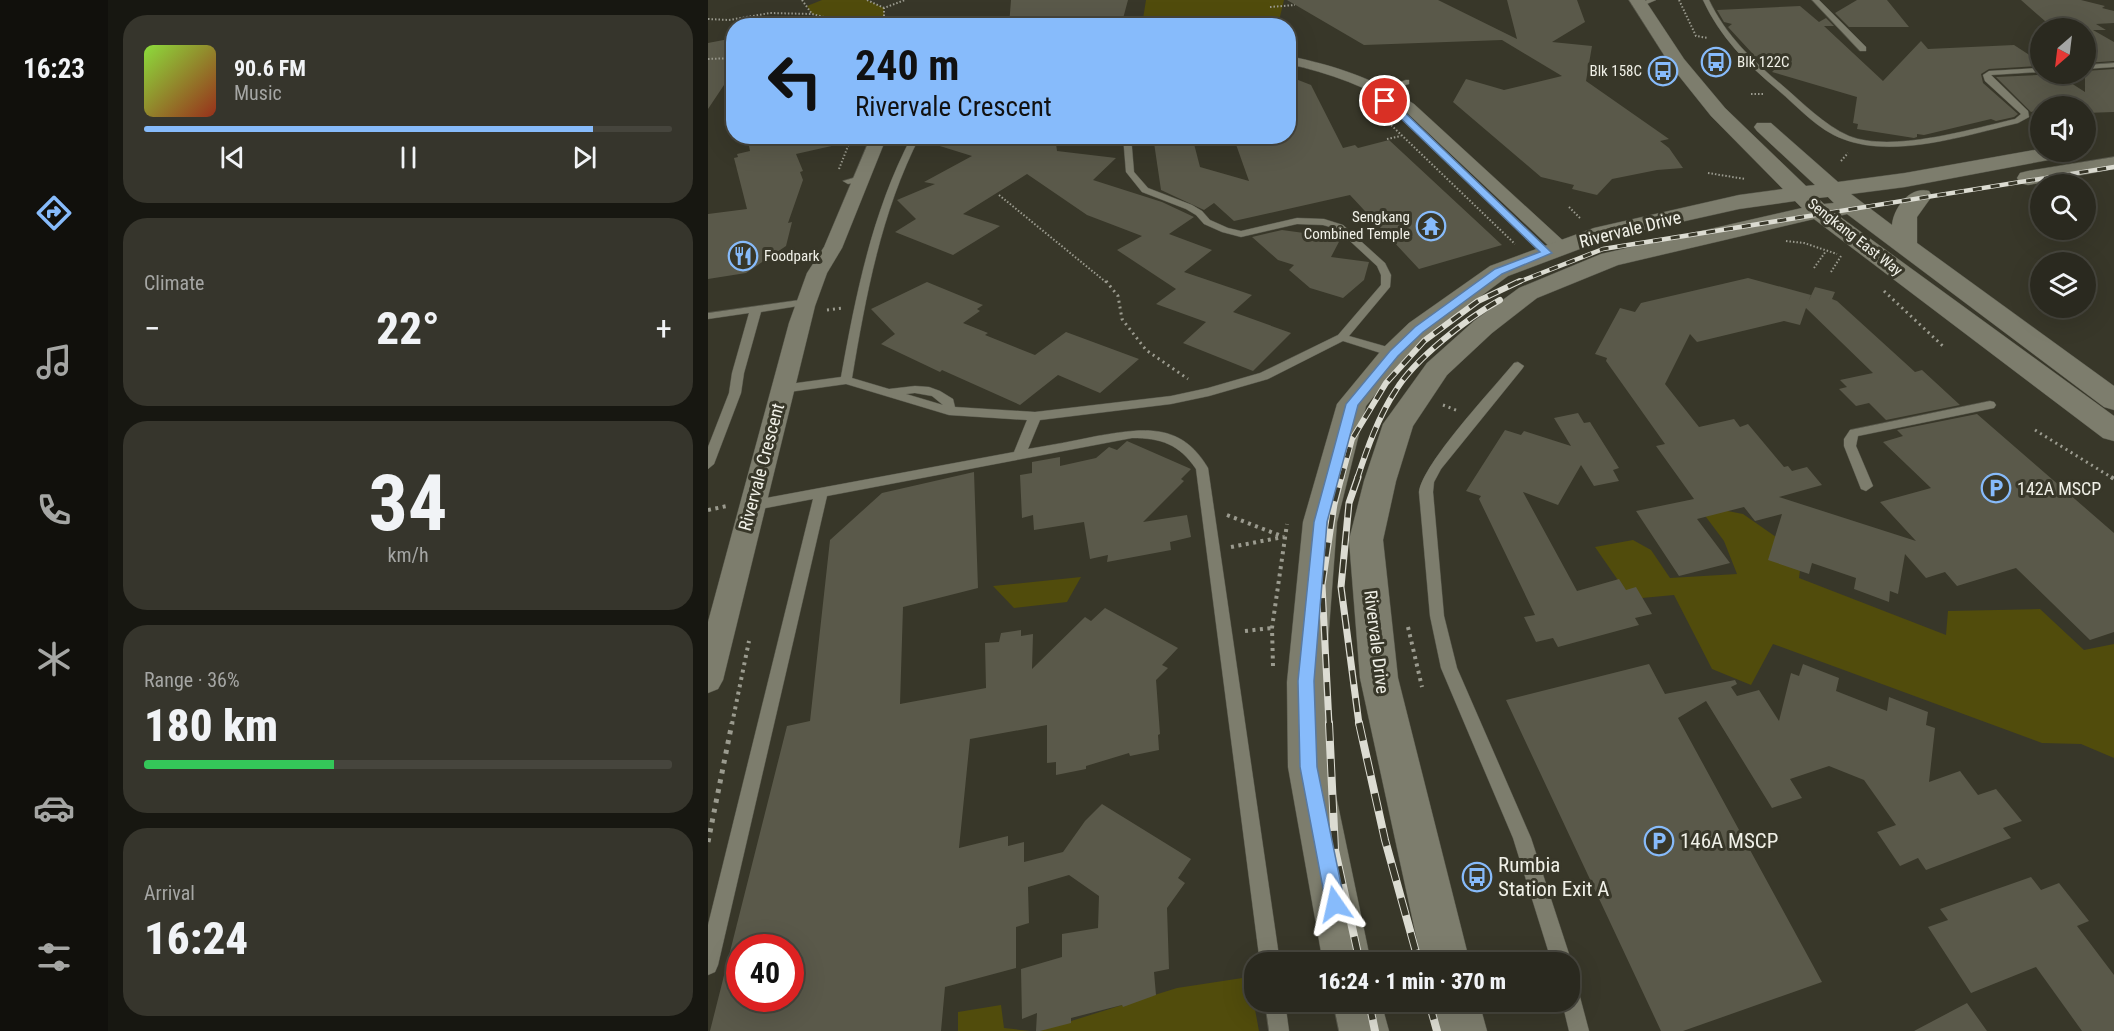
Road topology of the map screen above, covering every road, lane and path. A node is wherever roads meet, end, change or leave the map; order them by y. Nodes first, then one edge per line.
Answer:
1 (802, 0) edge
2 (867, 0) edge
3 (905, 0) edge
4 (1679, 0) edge
5 (1706, 0) edge
6 (1815, 0) edge
7 (1647, 1) edge
8 (1295, 5) dead end
9 (1270, 7) dead end
10 (884, 8) junction
11 (812, 15) junction
12 (744, 18) edge
13 (826, 18) edge
14 (884, 18) edge
15 (708, 19) edge
16 (726, 20) edge
17 (1681, 36) dead end
18 (1711, 44) dead end
19 (1863, 50) dead end
20 (726, 58) edge
21 (708, 59) edge
22 (1296, 62) edge
23 (2114, 65) edge
24 (1296, 66) edge
25 (2096, 66) edge
26 (2030, 71) edge
27 (1327, 72) junction
28 (1407, 82) dead end
29 (1373, 95) junction
30 (1751, 114) dead end
31 (1402, 136) junction
32 (1387, 139) dead end
33 (851, 144) edge
34 (863, 144) edge
35 (873, 144) edge
36 (911, 144) edge
37 (1128, 144) edge
38 (1755, 150) junction
39 (1792, 154) junction
40 (2030, 159) edge
41 (2114, 162) edge
42 (1708, 173) dead end
43 (849, 177) junction
44 (1734, 177) dead end
45 (1913, 188) junction
46 (1832, 189) junction
47 (1798, 193) junction
48 (999, 195) dead end
49 (1739, 202) junction
50 (1569, 207) dead end
51 (1852, 207) junction
52 (1818, 212) junction
53 (1586, 225) dead end
54 (1772, 233) junction
55 (1817, 241) junction
56 (1905, 244) junction
57 (1546, 253) junction
58 (1875, 253) junction
59 (1841, 255) junction
60 (1850, 260) dead end
61 (1814, 268) dead end
62 (1831, 272) dead end
63 (1880, 287) dead end
64 (807, 302) junction
65 (756, 309) junction
66 (708, 316) edge
67 (1342, 337) junction
68 (1945, 348) dead end
69 (1394, 353) junction
70 (1518, 366) dead end
71 (846, 380) junction
72 (782, 389) junction
73 (1209, 392) junction
74 (2114, 399) edge
75 (1438, 403) dead end
76 (1990, 405) dead end
77 (1457, 410) dead end
78 (1035, 416) junction
79 (2035, 430) dead end
80 (2114, 431) edge
81 (1019, 455) junction
82 (708, 464) edge
83 (2114, 479) edge
84 (1866, 486) dead end
85 (821, 493) junction
86 (741, 505) junction
87 (1207, 507) junction
88 (708, 510) edge
89 (1213, 550) junction
90 (1406, 619) dead end
91 (1272, 628) dead end
92 (1225, 634) junction
93 (708, 680) edge
94 (1422, 687) dead end
95 (1268, 952) edge
96 (1345, 952) edge
97 (1443, 952) edge
98 (1558, 952) edge
99 (708, 965) edge
100 (1276, 1012) edge
101 (1359, 1012) edge
102 (1457, 1012) edge
103 (1575, 1012) edge
104 (1279, 1031) edge
105 (1364, 1031) edge
106 (1462, 1031) edge
107 (1580, 1031) edge

1 - 11 path
2 - 10 path
3 - 10 path
4 - 18 path
5 - 26 lane
6 - 19 lane
7 - 17 street, Sengkang East Way
7 - 38 street, Sengkang East Way
8 - 9 path
10 - 14 path
11 - 12 path
11 - 13 path
15 - 16 path
20 - 21 path
22 - 27 street
23 - 25 lane
24 - 27 street
27 - 29 street
28 - 29 lane
29 - 31 path
29 - 57 street
30 - 39 street, Sengkang East Way
31 - 32 path
31 - 57 path
33 - 43 path
34 - 43 street, Rivervale Crescent
35 - 43 street, Rivervale Crescent
36 - 71 lane
37 - 67 lane
38 - 47 street, Sengkang East Way
38 - 49 street
39 - 45 street
39 - 46 street, Sengkang East Way
40 - 45 street, Rivervale Drive
41 - 45 street, Rivervale Drive
42 - 44 path
43 - 64 street, Rivervale Crescent
45 - 46 street, Rivervale Drive
45 - 51 street, Rivervale Drive
45 - 56 street
46 - 47 street, Rivervale Drive
46 - 51 street, Sengkang East Way
47 - 49 street, Rivervale Drive
47 - 52 street, Sengkang East Way
48 - 73 path
49 - 57 street, Rivervale Drive
50 - 53 path
51 - 52 street, Rivervale Drive
51 - 56 street, Sengkang East Way
52 - 54 street, Rivervale Drive
52 - 58 street, Sengkang East Way
54 - 55 street
54 - 55 path
54 - 97 street, Rivervale Drive
55 - 58 street
55 - 59 path
55 - 61 path
56 - 74 street, Sengkang East Way
57 - 69 street, Rivervale Drive
58 - 80 street, Sengkang East Way
59 - 60 path
59 - 62 path
63 - 68 path
64 - 65 lane
64 - 72 street, Rivervale Crescent
65 - 66 lane
65 - 82 lane
67 - 69 lane
67 - 73 lane
69 - 96 street, Rivervale Drive
70 - 98 lane
71 - 72 lane
71 - 78 lane
72 - 86 street, Rivervale Crescent
73 - 78 lane
75 - 77 path
76 - 84 lane
78 - 81 lane
79 - 83 path
81 - 85 lane
81 - 87 lane
85 - 86 lane
85 - 99 lane
86 - 88 path
86 - 93 street, Rivervale Crescent
87 - 89 lane
87 - 89 path
89 - 92 lane
90 - 94 path
91 - 92 path
92 - 95 lane
100 - 104 lane
101 - 105 street
102 - 106 street
103 - 107 lane

